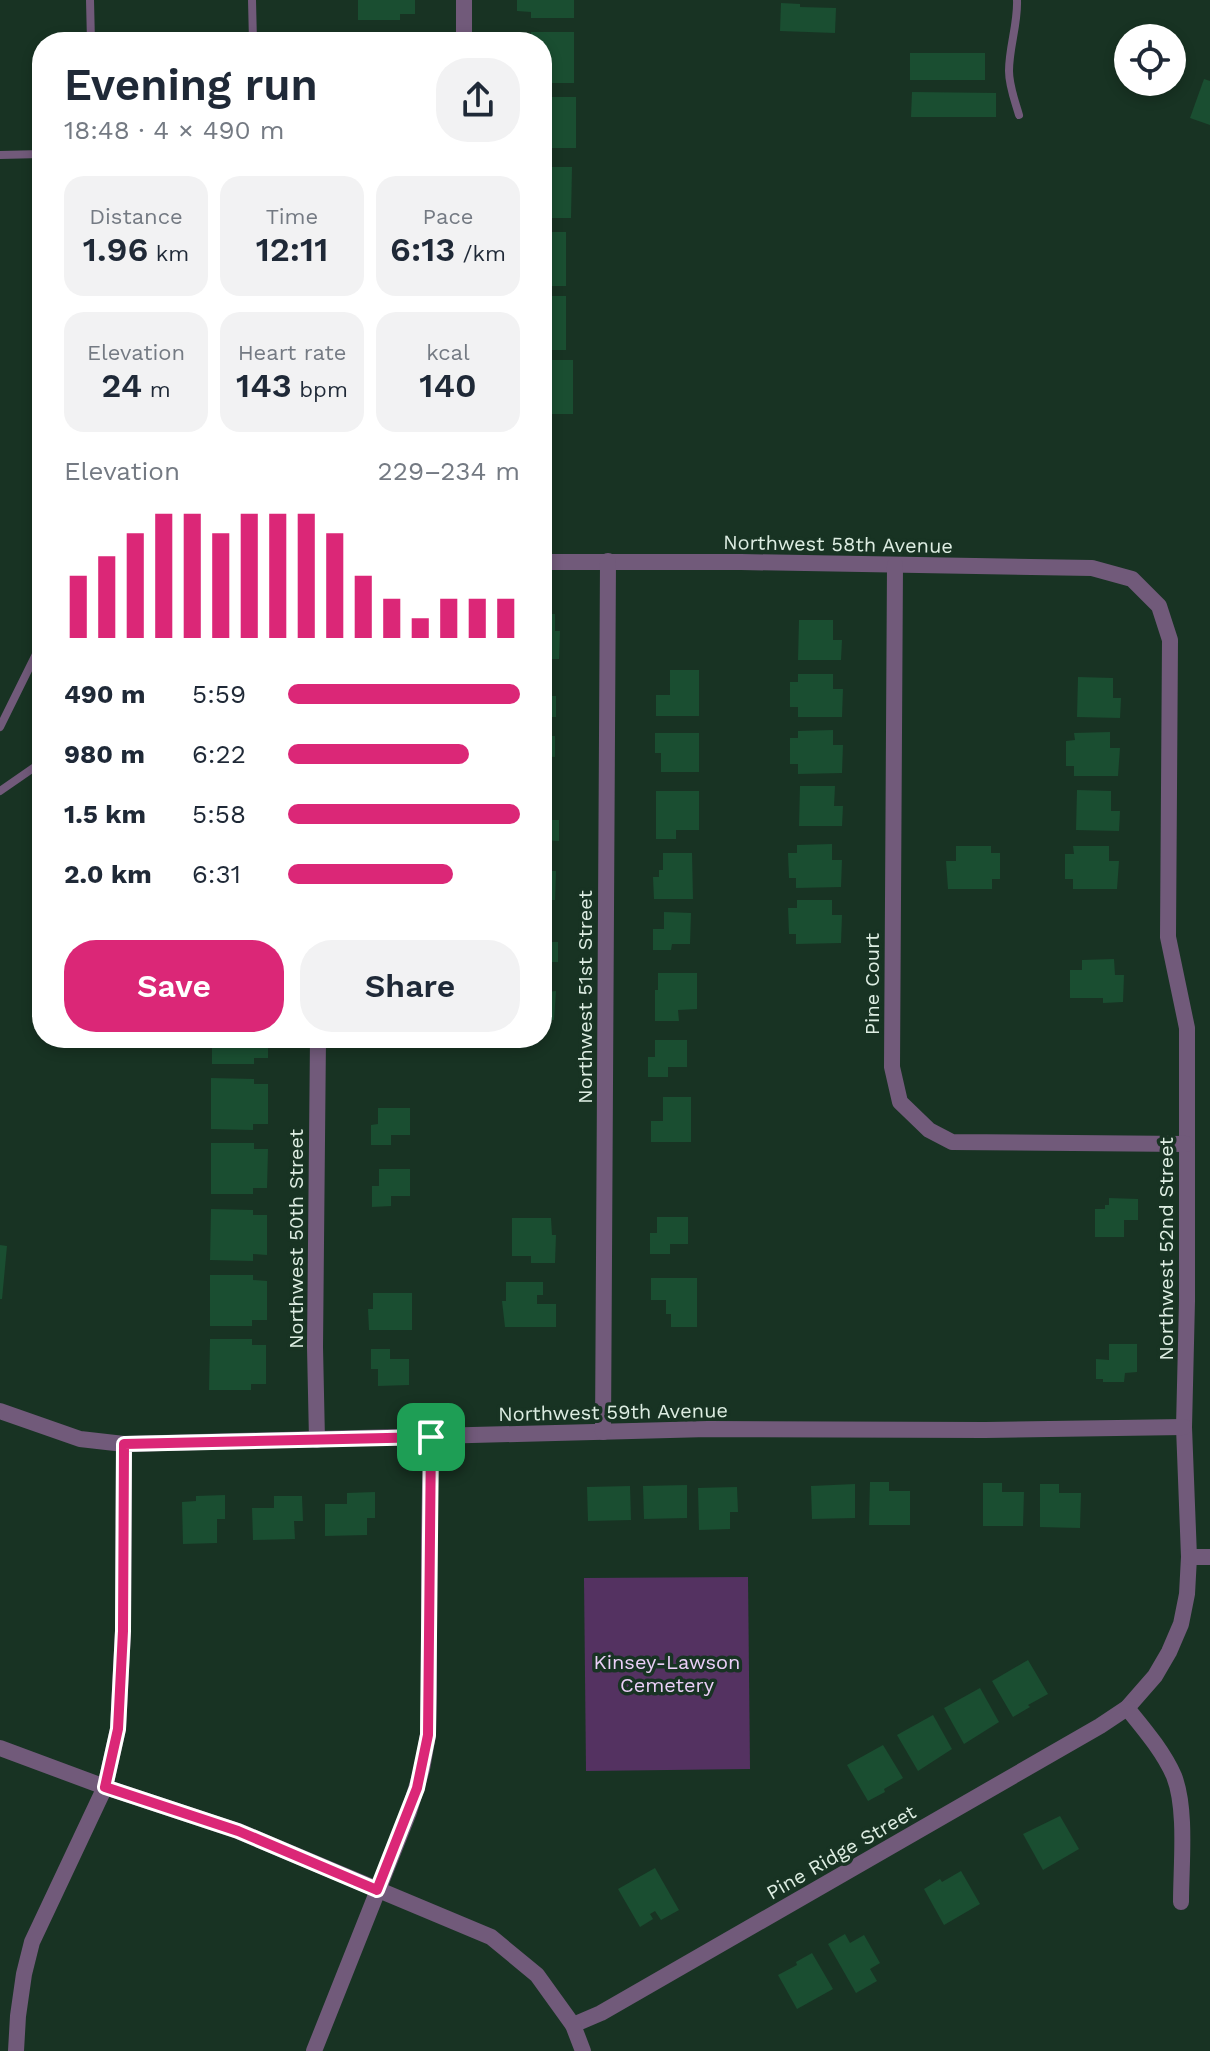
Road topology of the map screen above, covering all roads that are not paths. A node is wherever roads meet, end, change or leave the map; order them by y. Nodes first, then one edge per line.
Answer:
1 (90, 0) edge
2 (252, 0) edge
3 (464, 0) edge
4 (1017, 0) edge
5 (91, 32) edge
6 (253, 32) edge
7 (464, 32) edge
8 (1019, 115) dead end
9 (32, 154) edge
10 (0, 155) edge
11 (608, 561) junction
12 (552, 562) edge
13 (895, 565) junction
14 (1132, 579) joint
15 (32, 662) edge
16 (0, 727) edge
17 (32, 769) edge
18 (0, 778) edge
19 (1, 790) edge
20 (318, 1048) edge
21 (1186, 1144) junction
22 (0, 1411) edge
23 (1184, 1427) junction
24 (603, 1432) junction
25 (431, 1437) junction
26 (317, 1440) junction
27 (124, 1444) junction
28 (1189, 1557) junction
29 (1210, 1557) edge
30 (1127, 1708) junction
31 (0, 1748) edge
32 (105, 1787) junction
33 (377, 1890) junction
34 (1181, 1902) dead end
35 (573, 2025) junction
36 (16, 2051) edge
37 (314, 2051) edge
38 (583, 2051) edge

1 - 5 lane
2 - 6 lane
3 - 7 street
4 - 8 lane
9 - 10 lane
11 - 12 street, Northwest 58th Avenue
11 - 13 street, Northwest 58th Avenue
11 - 24 street, Northwest 51st Street
13 - 14 street, Northwest 58th Avenue
13 - 21 street, Pine Court
14 - 21 street, Northwest 52nd Street
15 - 16 lane
17 - 19 lane
18 - 19 lane
20 - 26 street, Northwest 50th Street
21 - 23 street, Northwest 52nd Street
22 - 27 street, Northwest 59th Avenue
23 - 24 street, Northwest 59th Avenue
23 - 28 street, Northwest 52nd Street
24 - 25 street, Northwest 59th Avenue
25 - 26 street, Northwest 59th Avenue
25 - 33 street
26 - 27 street, Northwest 59th Avenue
27 - 32 street
28 - 29 street
28 - 30 street, Northwest 52nd Street
30 - 34 street
30 - 35 street, Pine Ridge Street
31 - 32 street
32 - 33 street
32 - 36 street
33 - 35 street
33 - 37 street
35 - 38 street

